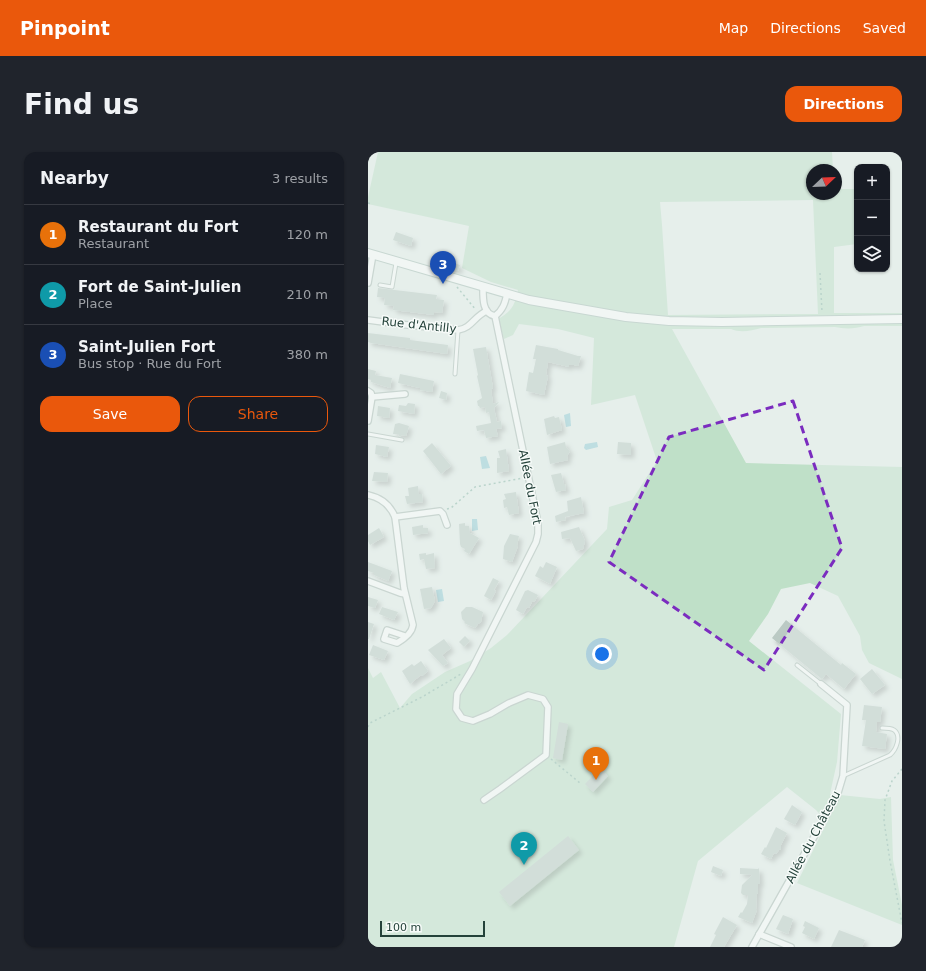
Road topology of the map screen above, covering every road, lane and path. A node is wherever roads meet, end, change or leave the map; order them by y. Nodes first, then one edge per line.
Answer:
1 (368, 203) edge
2 (372, 204) dead end
3 (370, 253) edge
4 (397, 261) junction
5 (820, 274) dead end
6 (454, 278) junction
7 (368, 282) edge
8 (380, 285) dead end
9 (483, 287) junction
10 (507, 294) junction
11 (487, 311) junction
12 (480, 315) junction
13 (495, 316) junction
14 (902, 319) edge
15 (368, 320) edge
16 (823, 320) junction
17 (458, 330) junction
18 (455, 374) dead end
19 (368, 391) edge
20 (405, 394) dead end
21 (372, 397) junction
22 (368, 421) edge
23 (368, 434) edge
24 (402, 440) dead end
25 (528, 477) junction
26 (368, 495) edge
27 (440, 511) junction
28 (395, 517) junction
29 (447, 525) dead end
30 (368, 581) edge
31 (405, 594) junction
32 (405, 636) dead end
33 (797, 665) dead end
34 (472, 669) junction
35 (821, 684) joint
36 (368, 727) edge
37 (882, 728) dead end
38 (546, 755) junction
39 (902, 769) edge
40 (843, 776) junction
41 (580, 782) dead end
42 (484, 800) dead end
43 (902, 923) edge
44 (759, 934) junction
45 (752, 947) edge
46 (791, 947) edge

1 - 2 path
3 - 4 main road
3 - 7 street
4 - 6 main road
4 - 8 lane
5 - 16 path
6 - 9 main road
6 - 12 path
9 - 10 main road
9 - 11 street
10 - 13 street
10 - 16 main road
11 - 12 street, Rue d'Antilly
11 - 13 street
12 - 17 street, Rue d'Antilly
13 - 25 street, Allée du Fort
14 - 16 main road
15 - 17 street, Rue d'Antilly
17 - 18 lane
19 - 21 street
20 - 21 street
21 - 22 street
23 - 24 lane
25 - 27 path
25 - 34 street, Allée du Fort
26 - 28 street
27 - 28 street
27 - 29 street
28 - 31 street
30 - 31 street
31 - 32 street
33 - 35 lane
34 - 36 path
34 - 38 street, Allée du Fort
35 - 40 street, Allée du Château
37 - 40 lane
38 - 41 path
38 - 42 street
39 - 43 path
40 - 44 street, Allée du Château
44 - 45 street, Allée du Château
44 - 46 street

